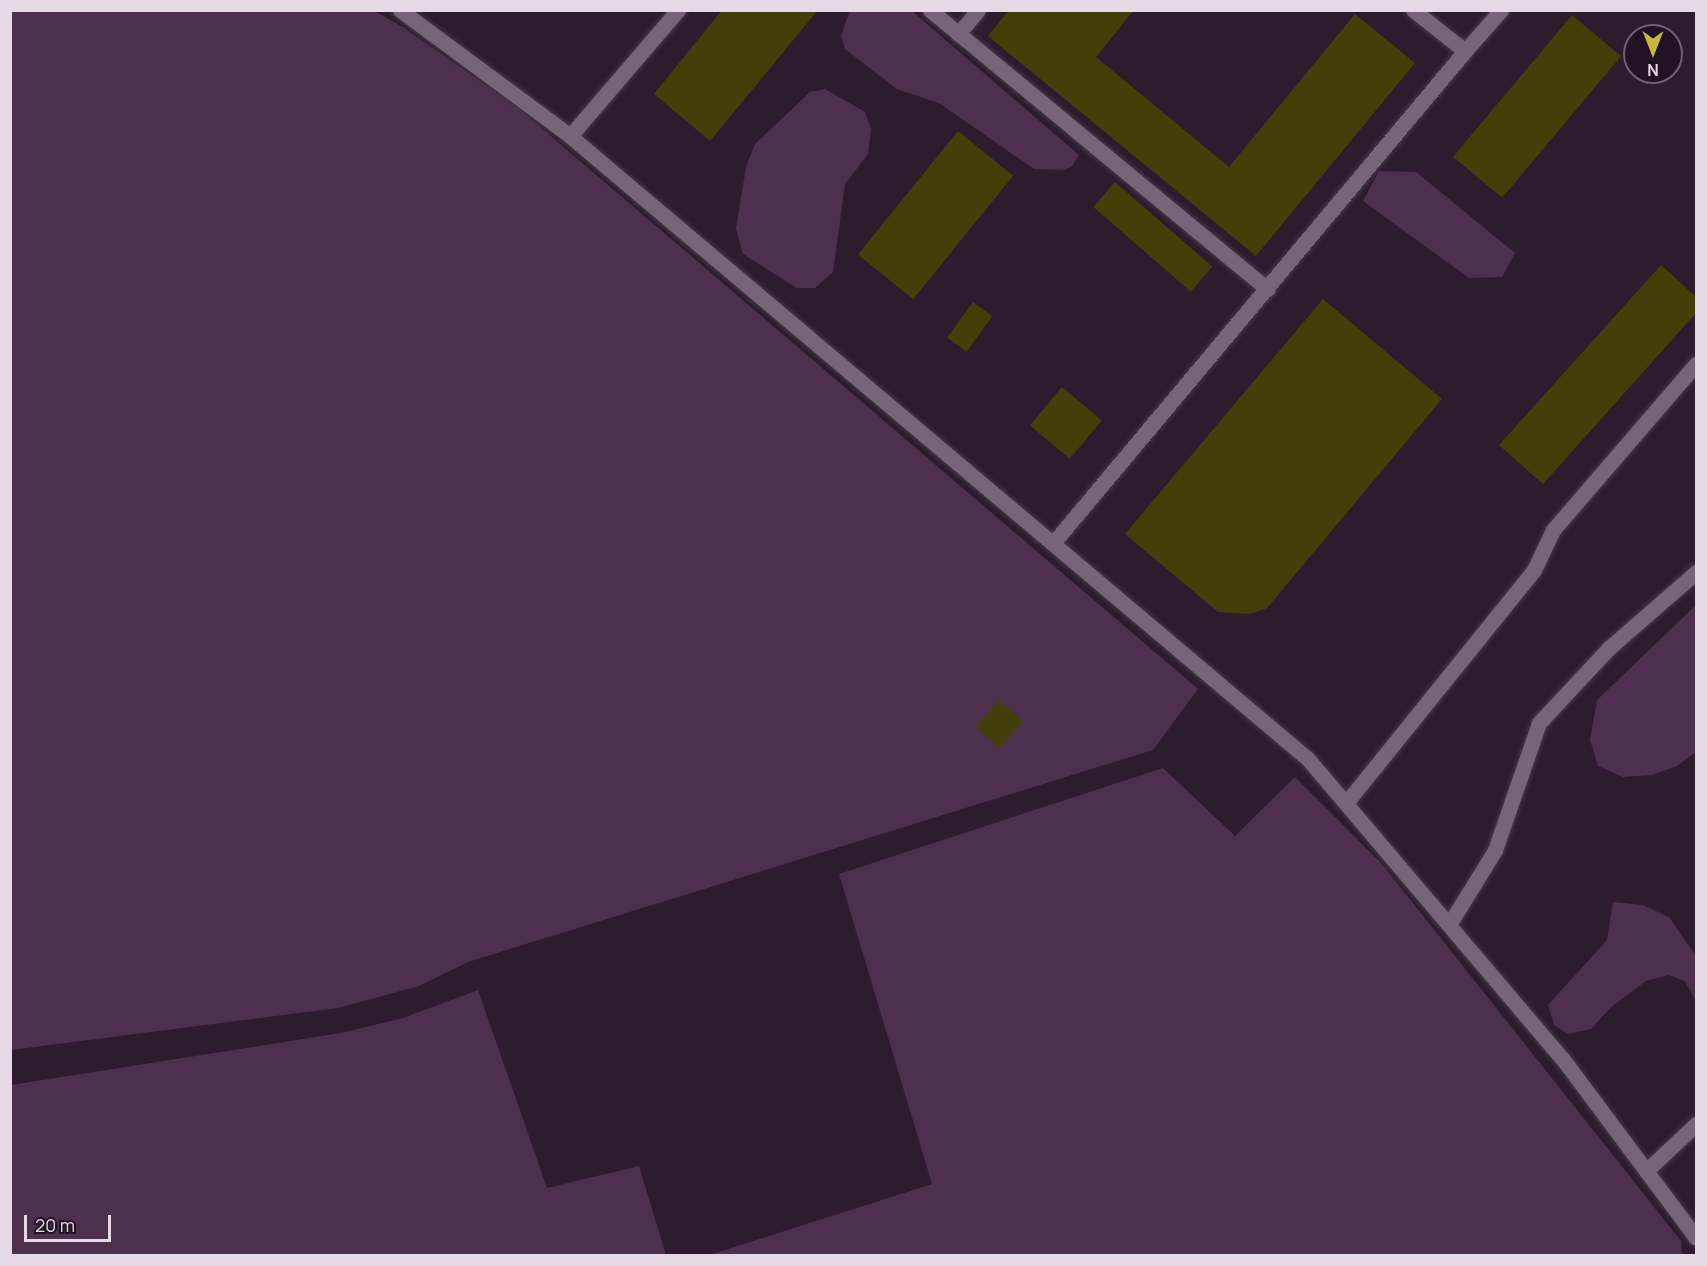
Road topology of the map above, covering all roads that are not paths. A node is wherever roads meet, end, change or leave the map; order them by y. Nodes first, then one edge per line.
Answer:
1 (400, 10) edge
2 (678, 10) edge
3 (930, 10) edge
4 (978, 10) edge
5 (1413, 10) edge
6 (1501, 10) edge
7 (419, 15) edge
8 (958, 34) junction
9 (1465, 51) junction
10 (570, 136) junction
11 (1267, 289) junction
12 (1696, 364) edge
13 (1054, 542) junction
14 (1696, 572) edge
15 (1346, 803) junction
16 (1450, 923) junction
17 (1696, 1124) edge
18 (1646, 1171) junction
19 (1696, 1238) edge

1 - 7 lane
2 - 10 lane
3 - 8 lane
4 - 8 lane
5 - 9 lane
6 - 9 lane
7 - 10 lane
8 - 11 lane
9 - 11 lane
10 - 13 lane
11 - 13 lane
12 - 15 lane
13 - 15 lane
14 - 16 lane
15 - 16 lane
16 - 18 lane
17 - 18 lane
18 - 19 lane

